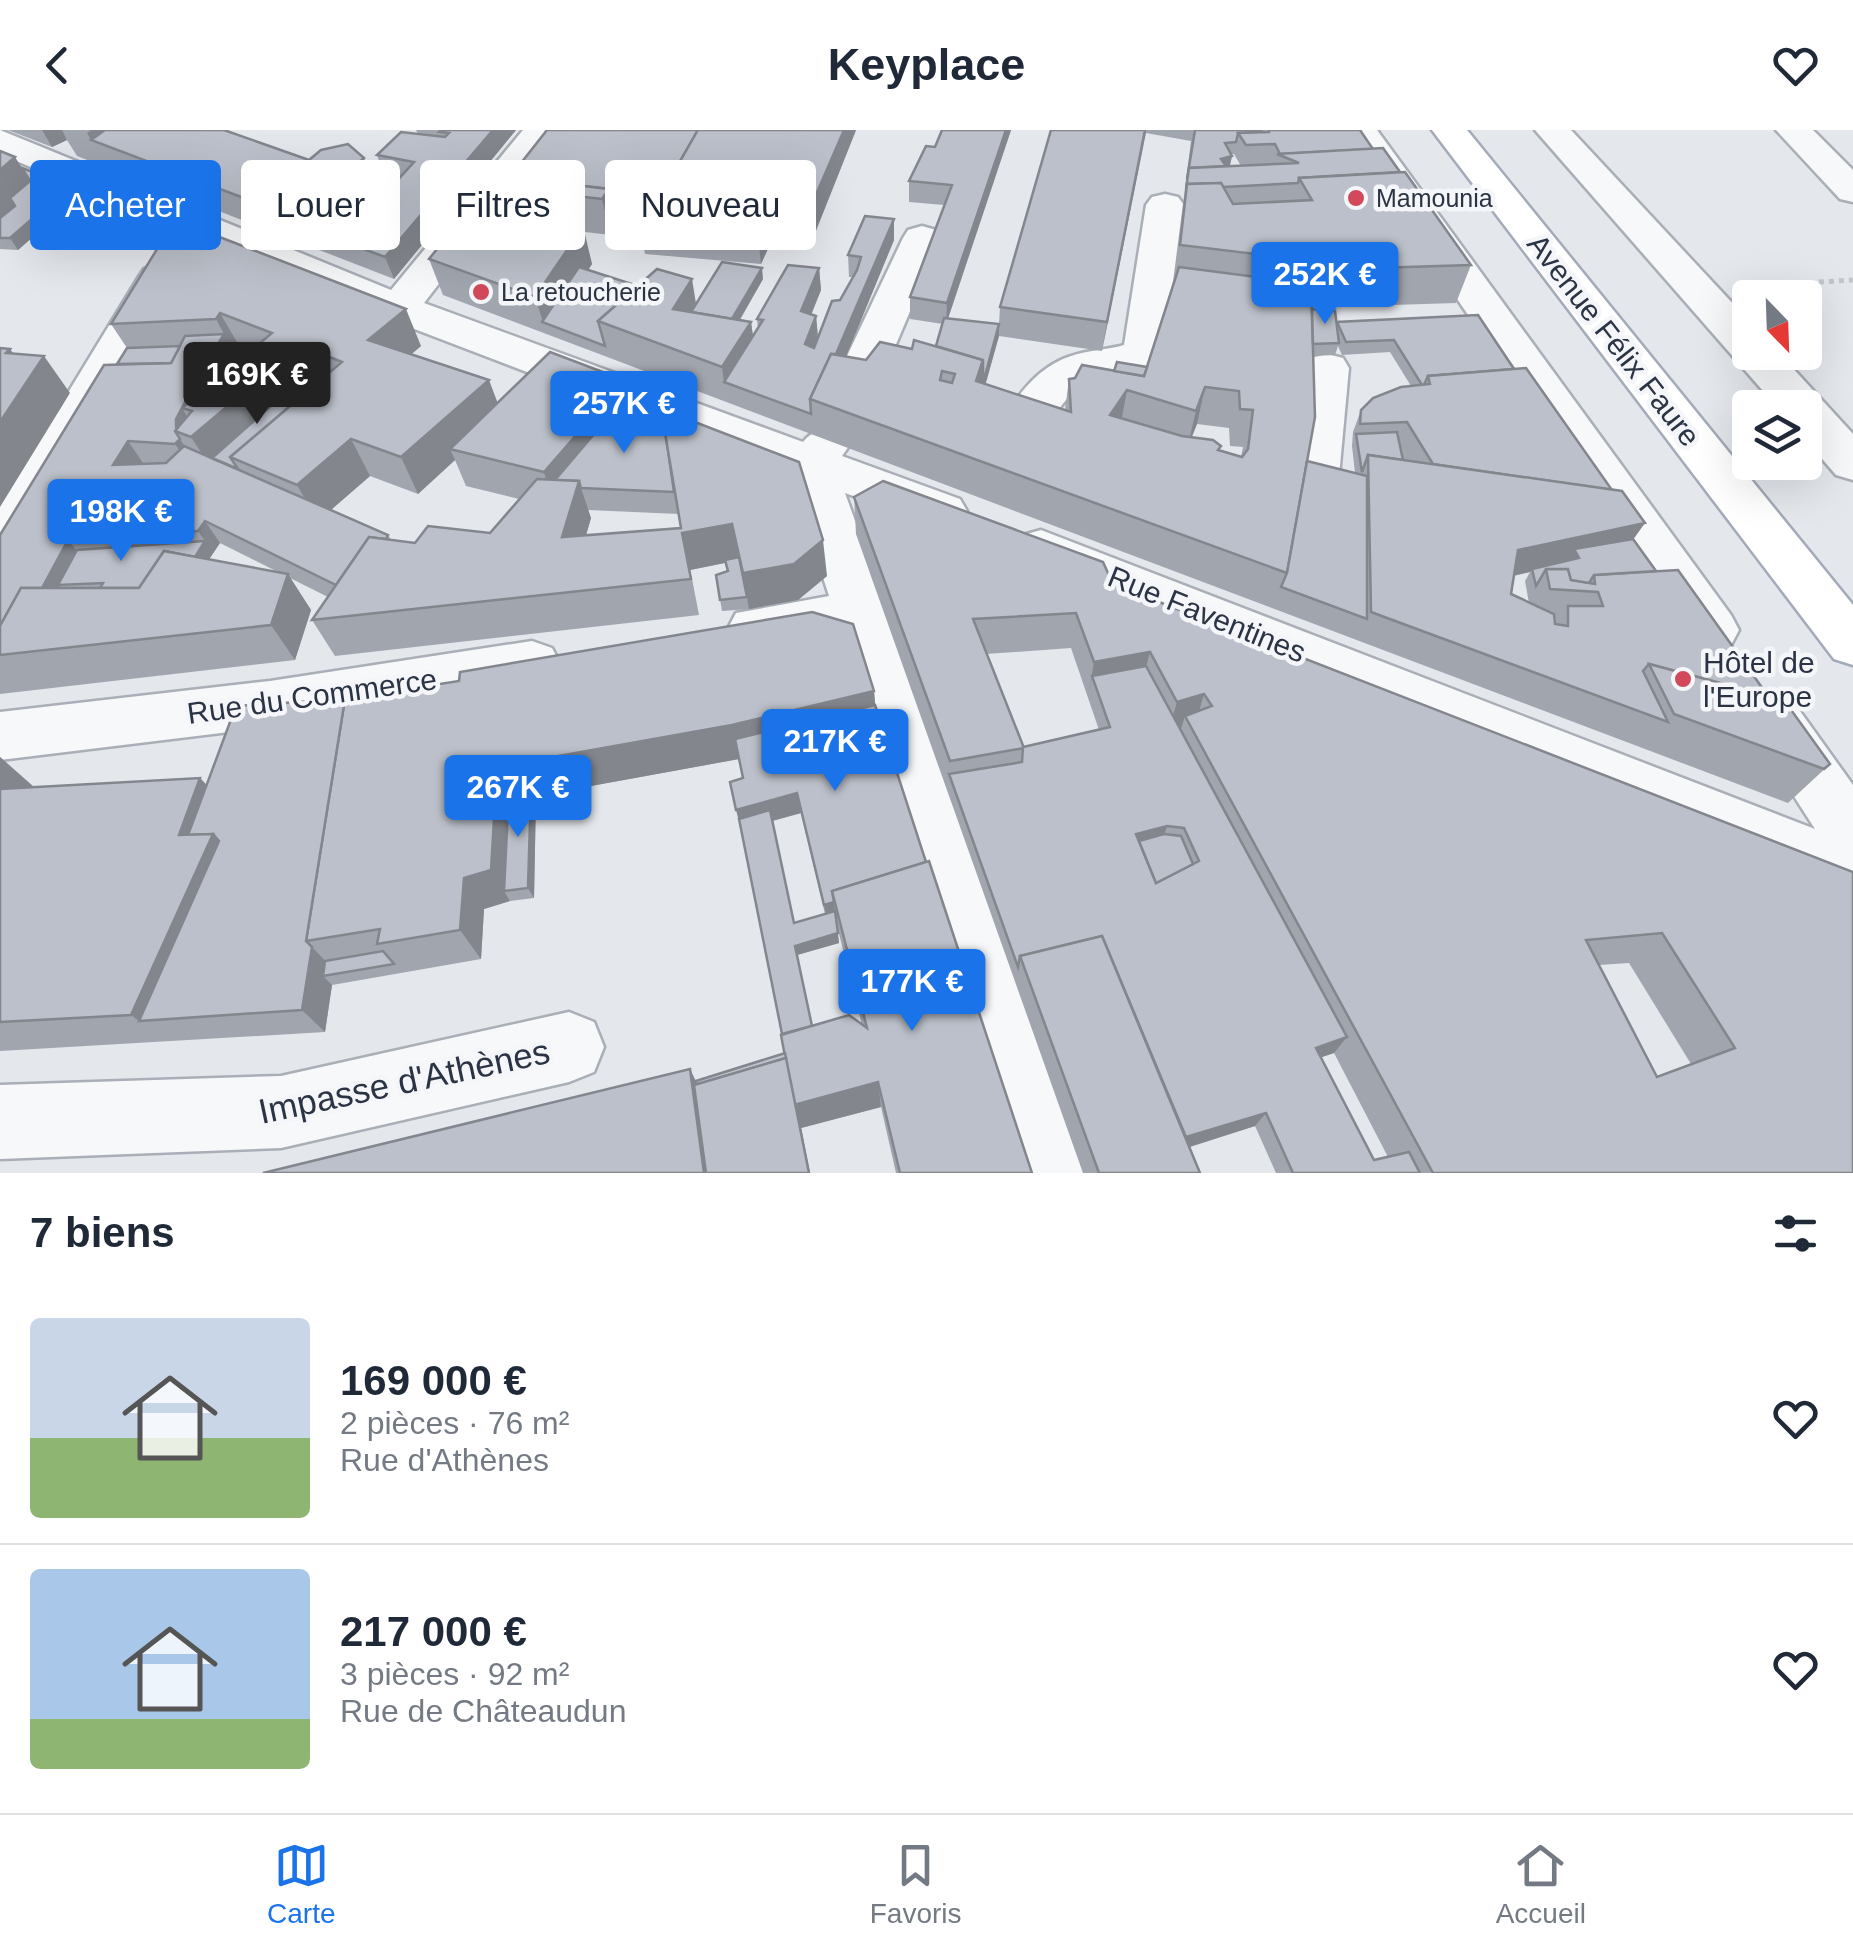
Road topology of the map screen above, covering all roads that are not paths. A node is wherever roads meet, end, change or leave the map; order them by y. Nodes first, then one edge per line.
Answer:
1 (541, 130) edge
2 (1359, 130) edge
3 (1448, 130) edge
4 (1552, 130) edge
5 (1794, 130) edge
6 (0, 141) edge
7 (43, 160) edge
8 (1853, 191) edge
9 (1165, 205) dead end
10 (221, 237) edge
11 (922, 238) dead end
12 (175, 250) edge
13 (398, 308) junction
14 (1732, 328) edge
15 (1327, 368) dead end
16 (1770, 370) edge
17 (1787, 390) edge
18 (852, 394) edge
19 (1822, 429) edge
20 (1018, 432) edge
21 (819, 453) junction
22 (1853, 464) edge
23 (1314, 487) edge
24 (0, 548) edge
25 (859, 612) junction
26 (702, 636) edge
27 (1853, 644) edge
28 (584, 655) edge
29 (0, 736) edge
30 (1853, 852) edge
31 (1853, 873) edge
32 (569, 1047) dead end
33 (0, 1122) edge
34 (1052, 1173) edge

1 - 13 street
2 - 30 street
3 - 27 main road, Avenue Félix Faure
4 - 14 street
5 - 8 street
6 - 7 street, Rue Faventines
9 - 20 street
10 - 13 street, Rue Faventines
11 - 18 street
12 - 24 street
13 - 21 street, Rue Faventines
15 - 23 street
16 - 17 street
19 - 22 street
21 - 25 street
21 - 31 street, Rue Faventines
25 - 26 street
25 - 34 street
28 - 29 street, Rue du Commerce
32 - 33 street, Impasse d'Athènes

